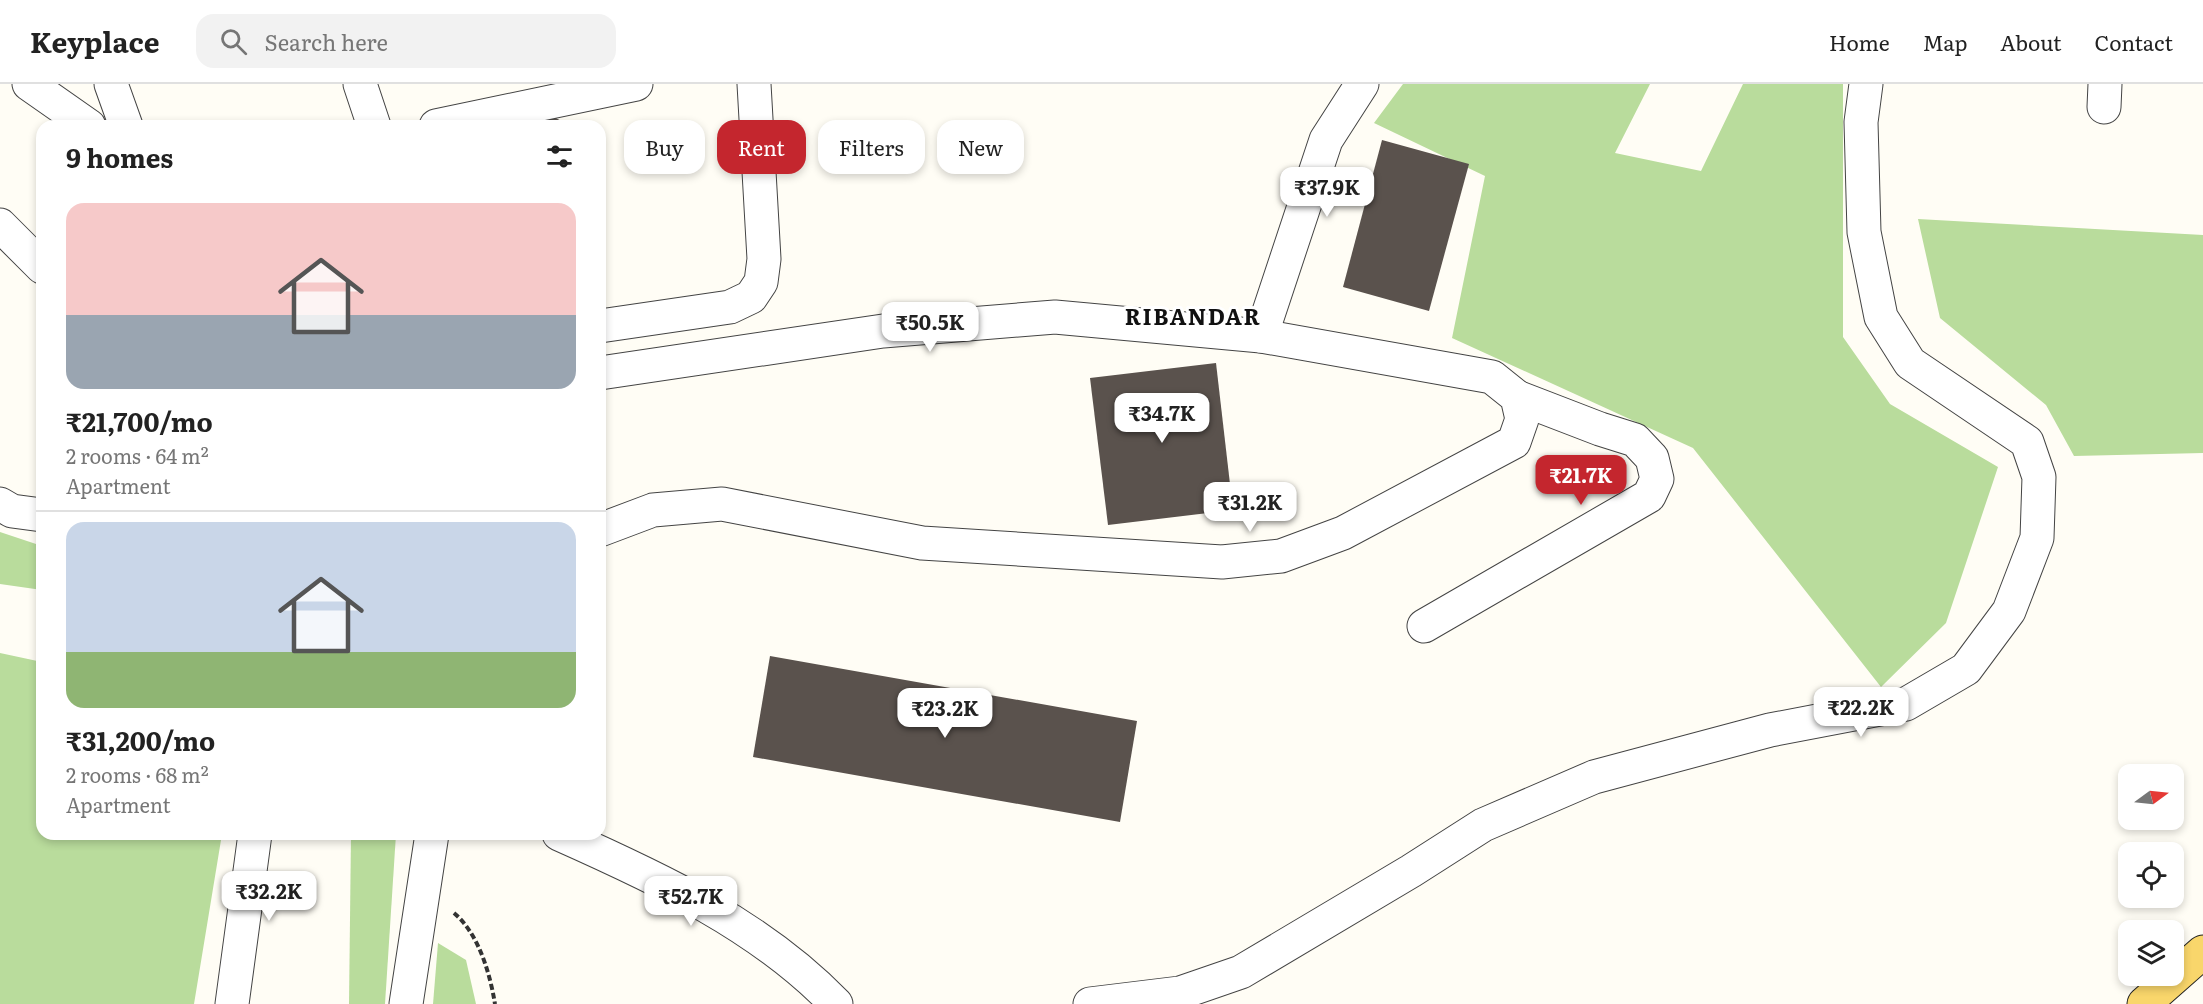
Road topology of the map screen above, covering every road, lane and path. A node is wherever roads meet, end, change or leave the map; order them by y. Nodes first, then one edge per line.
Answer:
1 (29, 84) edge
2 (111, 84) edge
3 (360, 84) edge
4 (636, 84) edge
5 (754, 84) edge
6 (1362, 84) edge
7 (1866, 84) edge
8 (80, 120) edge
9 (124, 120) edge
10 (372, 120) edge
11 (465, 120) edge
12 (0, 225) edge
13 (36, 261) edge
14 (606, 325) edge
15 (1261, 336) junction
16 (606, 372) edge
17 (1517, 397) junction
18 (0, 504) edge
19 (36, 514) edge
20 (606, 529) edge
21 (1425, 626) dead end
22 (254, 840) edge
23 (431, 840) edge
24 (572, 840) edge
25 (424, 888) junction
26 (2203, 952) edge
27 (232, 1004) edge
28 (406, 1004) edge
29 (495, 1004) edge
30 (836, 1004) edge
31 (1090, 1004) edge
32 (2144, 1004) edge

1 - 8 street
2 - 9 street
3 - 10 street
4 - 11 street
5 - 14 street
6 - 15 street
7 - 31 street
12 - 13 street
15 - 16 street
15 - 17 street
17 - 20 street
17 - 21 street
18 - 19 street
22 - 27 street
23 - 25 street
24 - 30 street
25 - 28 street
25 - 29 path
26 - 32 main road

